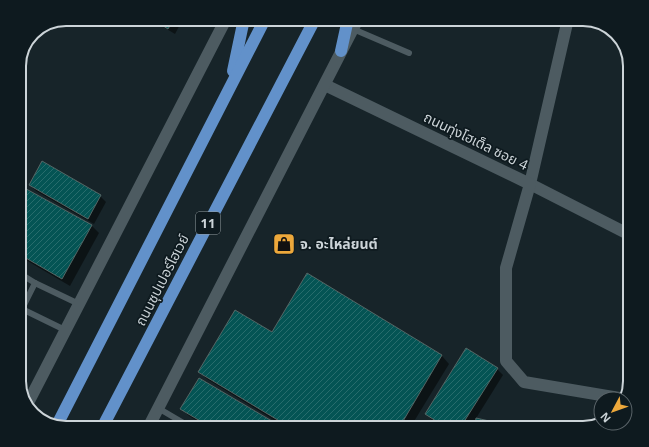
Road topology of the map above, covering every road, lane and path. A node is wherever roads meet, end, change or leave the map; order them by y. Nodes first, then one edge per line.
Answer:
1 (222, 26) edge
2 (242, 26) edge
3 (261, 26) edge
4 (311, 26) edge
5 (351, 26) edge
6 (360, 26) edge
7 (566, 26) edge
8 (342, 51) joint
9 (408, 53) dead end
10 (325, 85) junction
11 (229, 88) junction
12 (530, 184) junction
13 (623, 231) edge
14 (26, 277) edge
15 (35, 283) junction
16 (26, 302) edge
17 (79, 304) junction
18 (26, 314) edge
19 (65, 330) junction
20 (593, 394) edge
21 (30, 399) edge
22 (158, 408) junction
23 (59, 421) edge
24 (106, 421) edge
25 (152, 421) edge
26 (180, 421) edge

1 - 17 main road
2 - 11 highway
3 - 11 highway, ถนนซุปเปอร์ไฮเวย์
4 - 24 highway, ถนนซุปเปอร์ไฮเวย์ / 11
5 - 8 highway
6 - 9 lane
7 - 12 main road
8 - 10 main road
10 - 12 main road, ถนนทุ่งโฮเต็ล ซอย 4
10 - 22 main road
11 - 23 highway, ถนนซุปเปอร์ไฮเวย์
12 - 13 main road
12 - 20 main road, ถนนทุ่งโฮเต็ล ซอย 4
14 - 15 lane
15 - 16 lane
15 - 17 lane
17 - 19 main road
18 - 19 lane
19 - 21 main road
22 - 25 main road
22 - 26 lane

